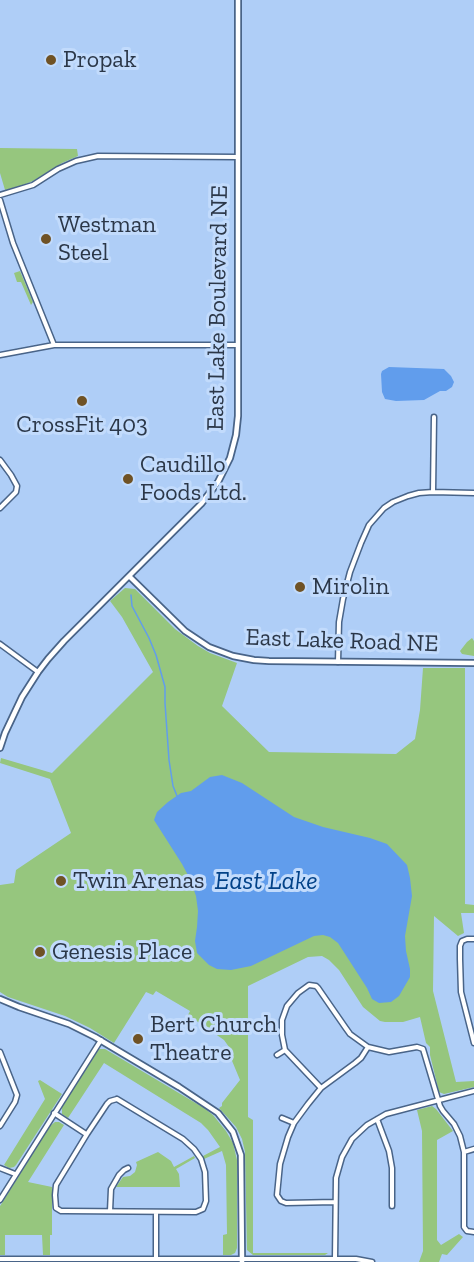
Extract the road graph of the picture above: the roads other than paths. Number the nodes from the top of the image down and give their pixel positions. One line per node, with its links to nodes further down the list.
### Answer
1 (238, 0): 2 (main road, East Lake Boulevard NE)
2 (238, 157): 3 (street); 6 (main road, East Lake Boulevard NE)
3 (0, 195)
4 (0, 200): 5 (street)
5 (54, 345): 6 (street); 7 (street)
6 (238, 345): 13 (main road, East Lake Boulevard NE)
7 (0, 355)
8 (434, 417): 10 (street)
9 (0, 460): 12 (street)
10 (433, 492): 11 (street); 15 (street)
11 (474, 493)
12 (0, 508)
13 (129, 576): 15 (main road, East Lake Road NE); 17 (main road, East Lake Boulevard NE)
14 (0, 644): 17 (street)
15 (338, 662): 16 (main road, East Lake Road NE)
16 (474, 663)
17 (38, 672): 18 (main road, East Lake Boulevard NE)
18 (0, 748)
19 (474, 939): 21 (street)
20 (0, 999): 22 (main road)
21 (472, 1028): 23 (street)
22 (101, 1040): 31 (street); 52 (main road)
23 (474, 1043)
24 (368, 1047): 25 (street); 28 (street); 30 (street)
25 (285, 1050): 27 (street); 28 (street)
26 (0, 1052): 35 (street)
27 (277, 1055)
28 (321, 1088): 34 (street)
29 (474, 1091): 30 (street)
30 (437, 1100): 33 (street); 38 (street)
31 (54, 1113): 36 (street); 41 (street)
32 (282, 1118): 34 (street)
33 (377, 1118): 43 (street); 44 (street)
34 (294, 1123): 43 (street)
35 (0, 1126)
36 (87, 1134): 45 (street); 46 (street)
37 (474, 1149): 38 (street)
38 (464, 1152): 47 (street)
39 (0, 1168): 41 (street)
40 (128, 1168): 45 (street)
41 (15, 1174): 42 (street)
42 (0, 1200)
43 (335, 1202): 50 (street)
44 (392, 1206)
45 (110, 1211): 46 (street)
46 (156, 1212): 49 (street)
47 (474, 1232)
48 (0, 1259): 51 (street)
49 (156, 1259): 51 (street); 52 (street)
50 (335, 1259): 52 (street); 53 (street)
51 (76, 1261)
52 (242, 1261)
53 (372, 1262)

